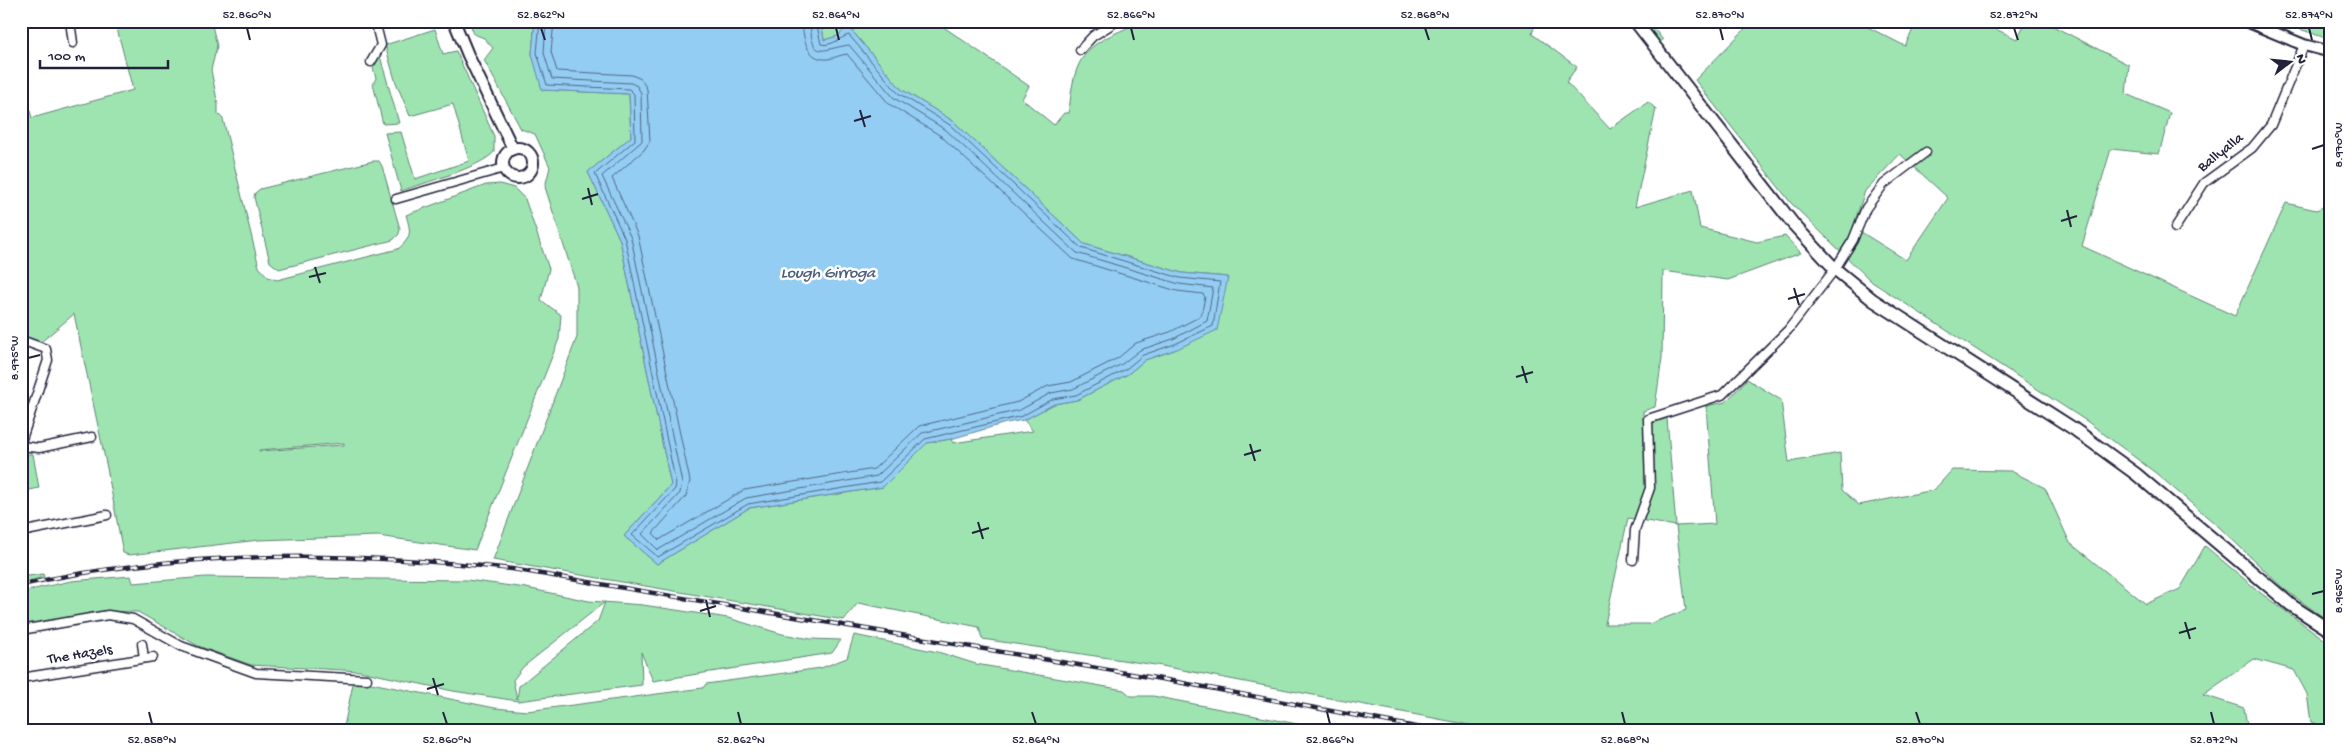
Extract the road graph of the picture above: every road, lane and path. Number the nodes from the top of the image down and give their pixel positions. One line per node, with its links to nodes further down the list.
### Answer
1 (70, 21): 7 (street)
2 (375, 21): 11 (street)
3 (454, 21): 12 (street)
4 (1117, 21): 9 (street)
5 (1635, 21): 17 (main road)
6 (2246, 21): 8 (street)
7 (73, 43)
8 (2304, 45): 10 (street); 16 (street, Ballyalla)
9 (1080, 50)
10 (2331, 52)
11 (371, 62)
12 (513, 149): 14 (street); 14 (street)
13 (1926, 152): 17 (street)
14 (504, 168): 15 (street)
15 (396, 199)
16 (2174, 228)
17 (1836, 269): 23 (street); 25 (main road)
18 (21, 340): 20 (street)
19 (92, 438): 20 (street)
20 (21, 444)
21 (107, 515): 22 (street)
22 (21, 532)
23 (1633, 560)
24 (21, 630): 30 (street)
25 (2331, 631)
26 (142, 644): 28 (street)
27 (154, 657): 28 (street, The Hazels)
28 (144, 658): 29 (street, The Hazels)
29 (21, 678)
30 (367, 679)

